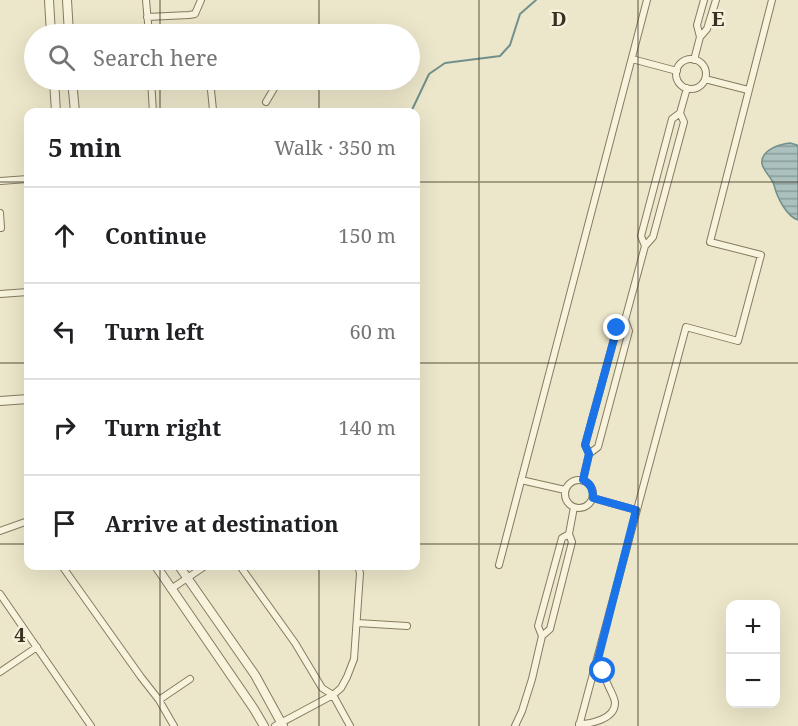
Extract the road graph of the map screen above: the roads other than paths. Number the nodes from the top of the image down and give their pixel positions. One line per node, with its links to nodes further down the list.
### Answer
1 (49, 0): 10 (street)
2 (67, 0): 11 (street)
3 (146, 0): 9 (street)
4 (201, 0): 9 (street)
5 (647, 0): 14 (street)
6 (704, 0): 13 (street)
7 (716, 0): 13 (street)
8 (772, 0): 24 (street)
9 (147, 17): 12 (street)
10 (50, 24)
11 (68, 24)
12 (148, 24)
13 (700, 37): 15 (street)
14 (632, 59): 16 (street); 42 (street)
15 (694, 60): 16 (street); 17 (street)
16 (677, 71): 18 (street)
17 (705, 80): 18 (street); 24 (street)
18 (687, 88): 30 (street)
19 (55, 90): 26 (street)
20 (73, 90): 27 (street)
21 (152, 90): 28 (street)
22 (211, 90): 29 (street)
23 (273, 90): 25 (street)
24 (748, 90): 47 (street)
25 (266, 102)
26 (56, 108)
27 (75, 108)
28 (153, 108)
29 (213, 108)
30 (680, 112): 35 (street); 35 (street)
31 (24, 179): 32 (street)
32 (0, 181)
33 (0, 213): 34 (street)
34 (1, 228)
35 (645, 246): 38 (street)
36 (24, 292): 37 (street)
37 (0, 294)
38 (625, 320): 41 (street); 41 (street)
39 (24, 399): 40 (street)
40 (0, 400)
41 (589, 454): 43 (street)
42 (521, 480): 44 (street); 51 (street)
43 (583, 480): 44 (street); 45 (street)
44 (565, 490): 46 (street)
45 (593, 498): 46 (street); 47 (street)
46 (574, 507): 50 (street)
47 (636, 510): 65 (street)
48 (24, 523): 49 (street)
49 (0, 531)
50 (569, 534): 63 (street); 63 (street)
51 (498, 566)
52 (65, 570): 69 (street)
53 (159, 570): 59 (street)
54 (182, 570): 58 (street)
55 (198, 570): 58 (street)
56 (243, 570): 68 (street)
57 (359, 570): 61 (street)
58 (187, 577): 59 (street); 70 (street)
59 (171, 589): 74 (street)
60 (0, 594): 64 (street)
61 (357, 623): 62 (street); 68 (street)
62 (407, 626)
63 (542, 636): 76 (street)
64 (37, 647): 66 (street); 72 (street)
65 (597, 663): 71 (street); 71 (street)
66 (0, 672)
67 (190, 679): 69 (street)
68 (333, 694): 70 (street); 75 (street)
69 (159, 700): 73 (street)
70 (280, 725)
71 (579, 725)
72 (91, 726)
73 (174, 726)
74 (264, 726)
75 (350, 726)
76 (515, 726)

